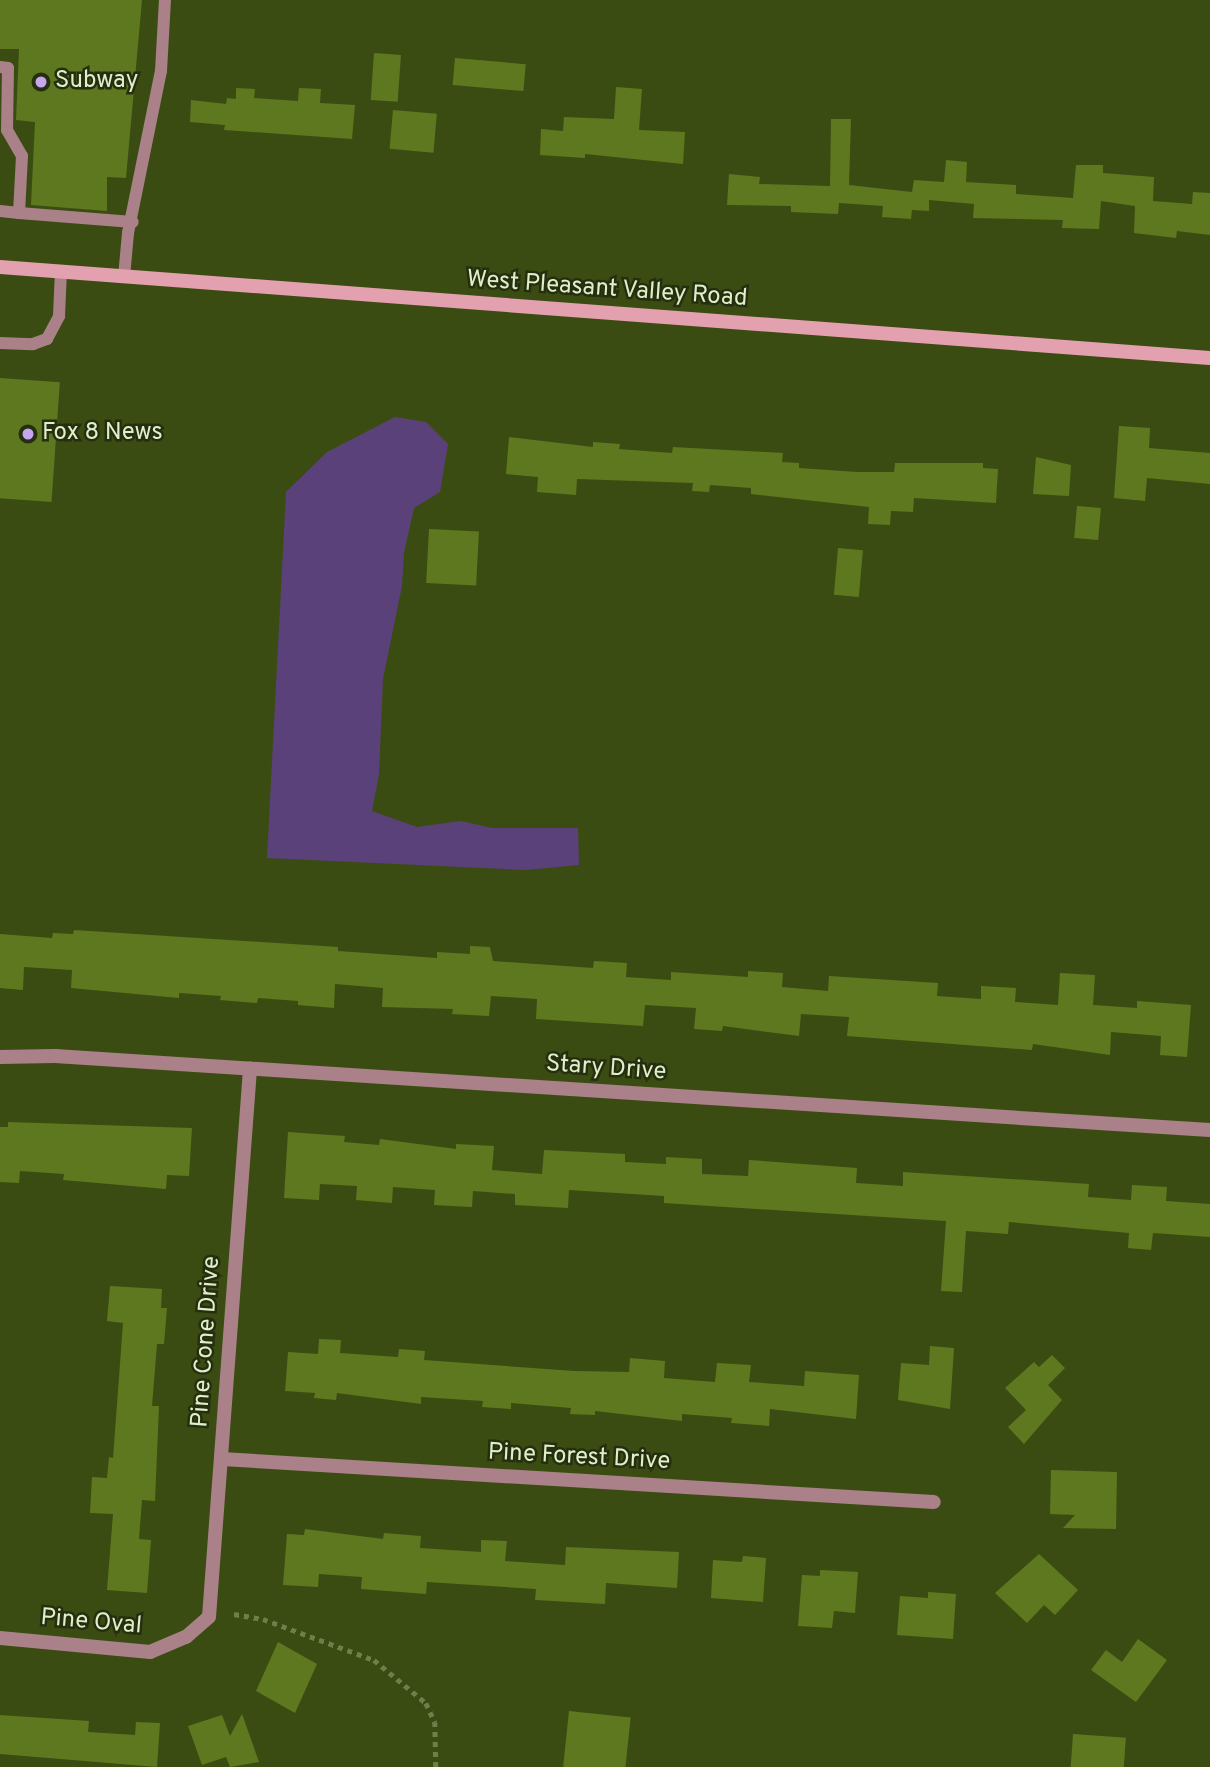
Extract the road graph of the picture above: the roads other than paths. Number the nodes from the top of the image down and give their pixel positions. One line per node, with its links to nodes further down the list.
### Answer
1 (165, 0): 5 (lane)
2 (0, 67): 4 (lane)
3 (0, 211): 4 (lane)
4 (19, 213): 5 (lane)
5 (133, 222): 8 (lane)
6 (0, 267): 7 (main road, West Pleasant Valley Road)
7 (61, 271): 8 (main road, West Pleasant Valley Road); 9 (lane)
8 (124, 277): 10 (main road, West Pleasant Valley Road)
9 (0, 343)
10 (1210, 358)
11 (0, 1056): 12 (street, Stary Drive)
12 (250, 1069): 13 (street, Stary Drive); 14 (street, Pine Cone Drive)
13 (1210, 1130)
14 (222, 1458): 15 (street, Pine Forest Drive); 16 (street, Pine Cone Drive)
15 (934, 1502)
16 (209, 1617): 17 (street, Pine Oval)
17 (0, 1638)

